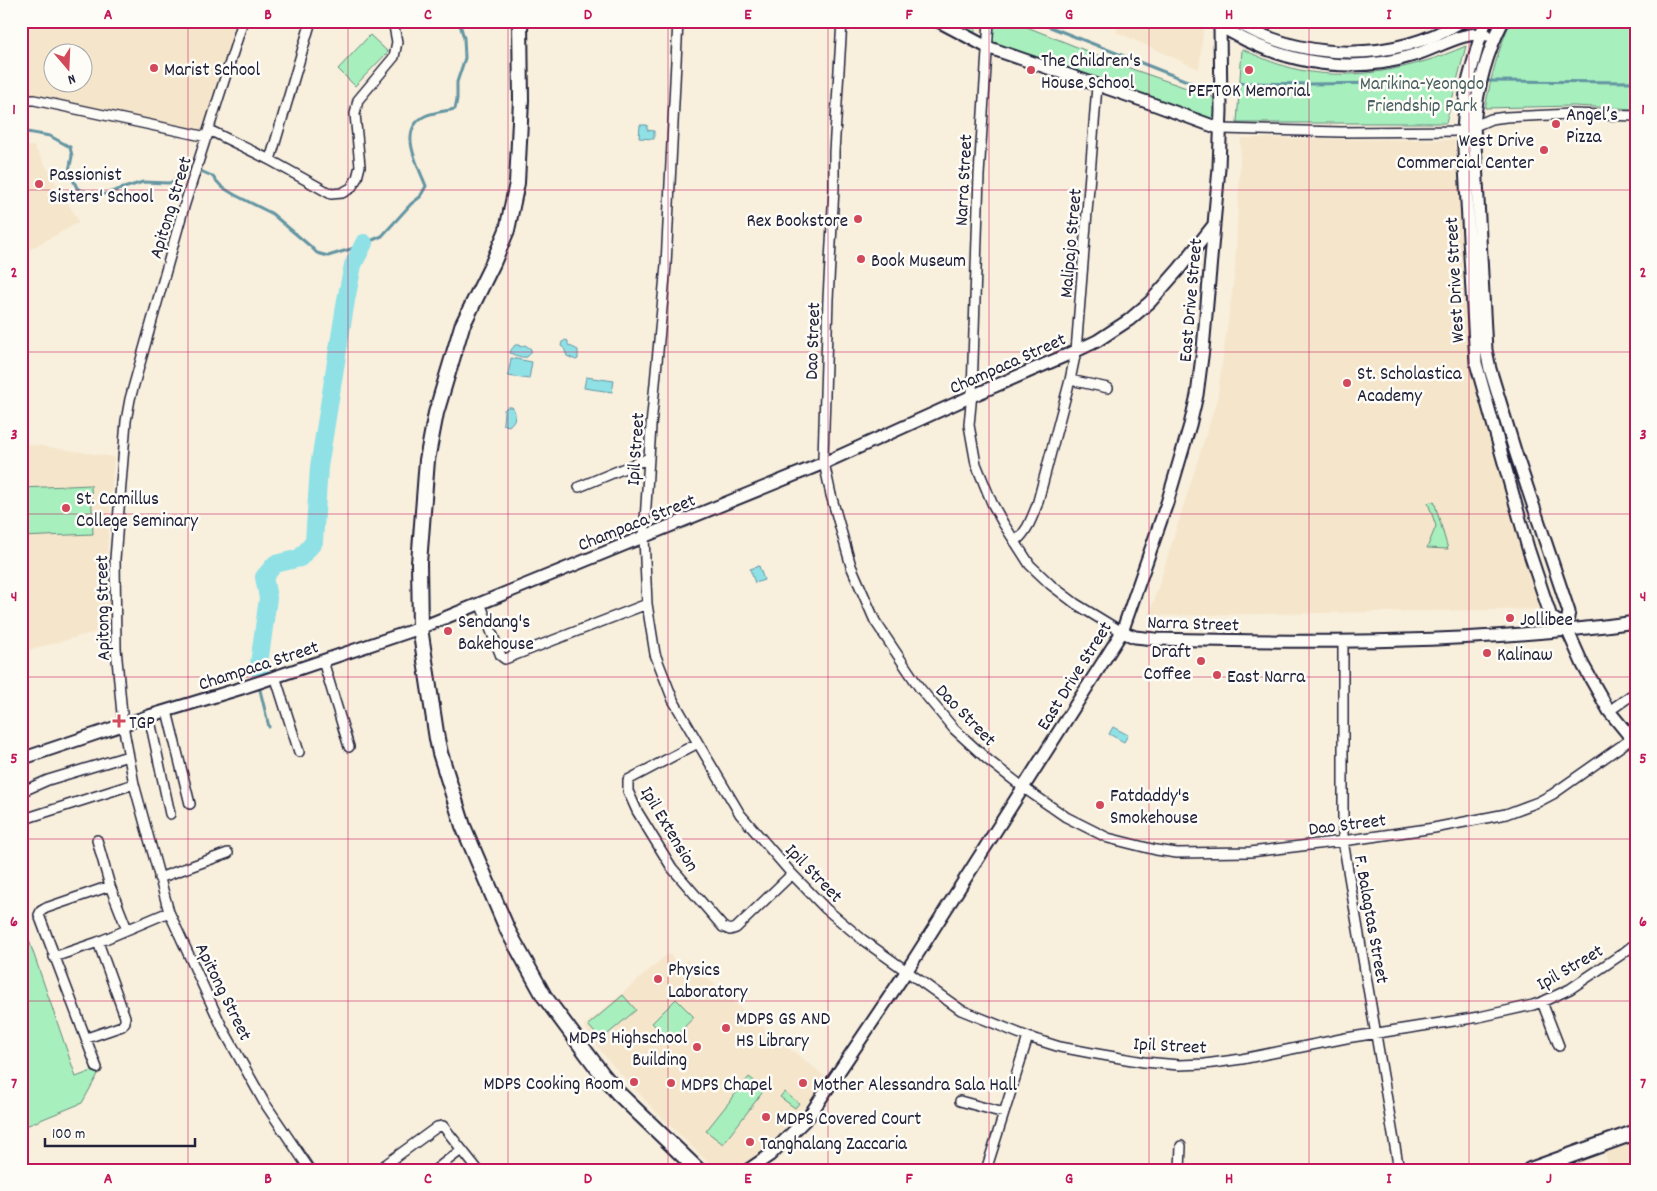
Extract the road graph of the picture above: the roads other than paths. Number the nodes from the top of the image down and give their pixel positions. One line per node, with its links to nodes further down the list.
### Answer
1 (243, 21): 23 (street, Apitong Street)
2 (311, 21): 24 (street)
3 (393, 21): 24 (street)
4 (520, 21): 38 (main road)
5 (678, 21): 30 (street, Ipil Street)
6 (842, 21): 31 (street, Dao Street)
7 (938, 21): 15 (street)
8 (989, 21): 15 (street, Narra Street)
9 (1235, 21): 10 (street)
10 (1462, 21)
11 (1503, 21): 14 (street, West Drive Street)
12 (1219, 23): 13 (street); 21 (street, East Drive Street)
13 (1482, 25): 14 (street); 16 (street, West Drive Street)
14 (1495, 36): 16 (street, West Drive Street)
15 (987, 47): 17 (street); 29 (street, Narra Street)
16 (1474, 82): 20 (street, West Drive Street); 22 (street, West Drive Street)
17 (1097, 86): 21 (street); 26 (street, Malipajo Street)
18 (21, 100): 23 (street)
19 (1636, 116): 20 (street)
20 (1474, 125): 22 (street); 39 (street, West Drive Street)
21 (1221, 129): 22 (street); 25 (street, East Drive Street)
22 (1462, 131): 39 (street, West Drive Street)
23 (208, 133): 24 (street); 48 (street, Apitong Street)
24 (270, 160)
25 (1213, 226): 26 (street, Champaca Street); 40 (street, East Drive Street)
26 (1076, 351): 27 (street, Malipajo Street); 29 (street, Champaca Street)
27 (1070, 380): 28 (street); 34 (street, Malipajo Street)
28 (1108, 388)
29 (972, 396): 31 (street, Champaca Street); 34 (street, Narra Street)
30 (649, 458): 32 (street); 33 (street, Ipil Street)
31 (824, 463): 33 (street, Champaca Street); 56 (street, Dao Street)
32 (579, 487)
33 (644, 537): 35 (street, Champaca Street); 36 (street, Ipil Street)
34 (1015, 542): 40 (street, Narra Street)
35 (480, 603): 36 (street); 38 (street, Champaca Street)
36 (647, 604): 50 (street, Ipil Street)
37 (1636, 622): 39 (street, Narra Street)
38 (420, 628): 42 (street, Champaca Street); 89 (main road)
39 (1567, 629): 41 (street, Narra Street); 46 (street, West Drive Street)
40 (1122, 632): 41 (street, Narra Street); 56 (street, East Drive Street)
41 (1343, 642): 62 (street, F. Balagtas Street)
42 (323, 661): 43 (street, Champaca Street); 51 (street)
43 (275, 676): 45 (street, Champaca Street); 52 (street)
44 (1636, 692): 46 (street)
45 (167, 711): 47 (street, Champaca Street); 58 (street)
46 (1609, 711): 49 (street, West Drive Street)
47 (149, 716): 48 (street, Champaca Street); 59 (street)
48 (123, 725): 53 (street, Apitong Street); 54 (street, Champaca Street)
49 (1633, 741): 62 (street, Dao Street)
50 (698, 743): 64 (street, Ipil Street); 64 (street, Ipil Extension)
51 (349, 747)
52 (299, 752)
53 (128, 756): 55 (street, Apitong Street); 57 (street)
54 (21, 759)
55 (134, 784): 60 (street); 65 (street, Apitong Street)
56 (1024, 788): 62 (street, Dao Street); 72 (street, East Drive Street)
57 (21, 792)
58 (190, 804)
59 (170, 814)
60 (21, 820)
61 (97, 840): 66 (street)
62 (1343, 841): 74 (street, F. Balagtas Street)
63 (228, 853): 65 (street)
64 (792, 874): 72 (street, Ipil Street)
65 (159, 878): 67 (street, Apitong Street)
66 (110, 886): 68 (street); 71 (street)
67 (170, 912): 68 (street); 85 (street, Apitong Street)
68 (127, 930): 69 (street)
69 (98, 942): 71 (street); 76 (street)
70 (1636, 943): 73 (street, Ipil Street)
71 (54, 957): 76 (street)
72 (906, 972): 75 (street, Ipil Street); 90 (street, East Drive Street)
73 (1542, 1002): 74 (street, Ipil Street); 77 (street)
74 (1376, 1033): 75 (street, Ipil Street); 92 (street, F. Balagtas Street)
75 (1028, 1037): 80 (street)
76 (87, 1038): 78 (street)
77 (1559, 1046)
78 (97, 1068)
79 (960, 1101): 80 (street)
80 (1004, 1113): 84 (street)
81 (1636, 1132): 93 (main road)
82 (1181, 1146): 91 (street)
83 (461, 1150): 86 (street); 87 (street); 88 (street)
84 (987, 1167)
85 (310, 1170)
86 (378, 1170)
87 (435, 1170)
88 (478, 1170)
89 (698, 1170)
90 (748, 1170)
91 (1180, 1170)
92 (1399, 1170)
93 (1530, 1170)

